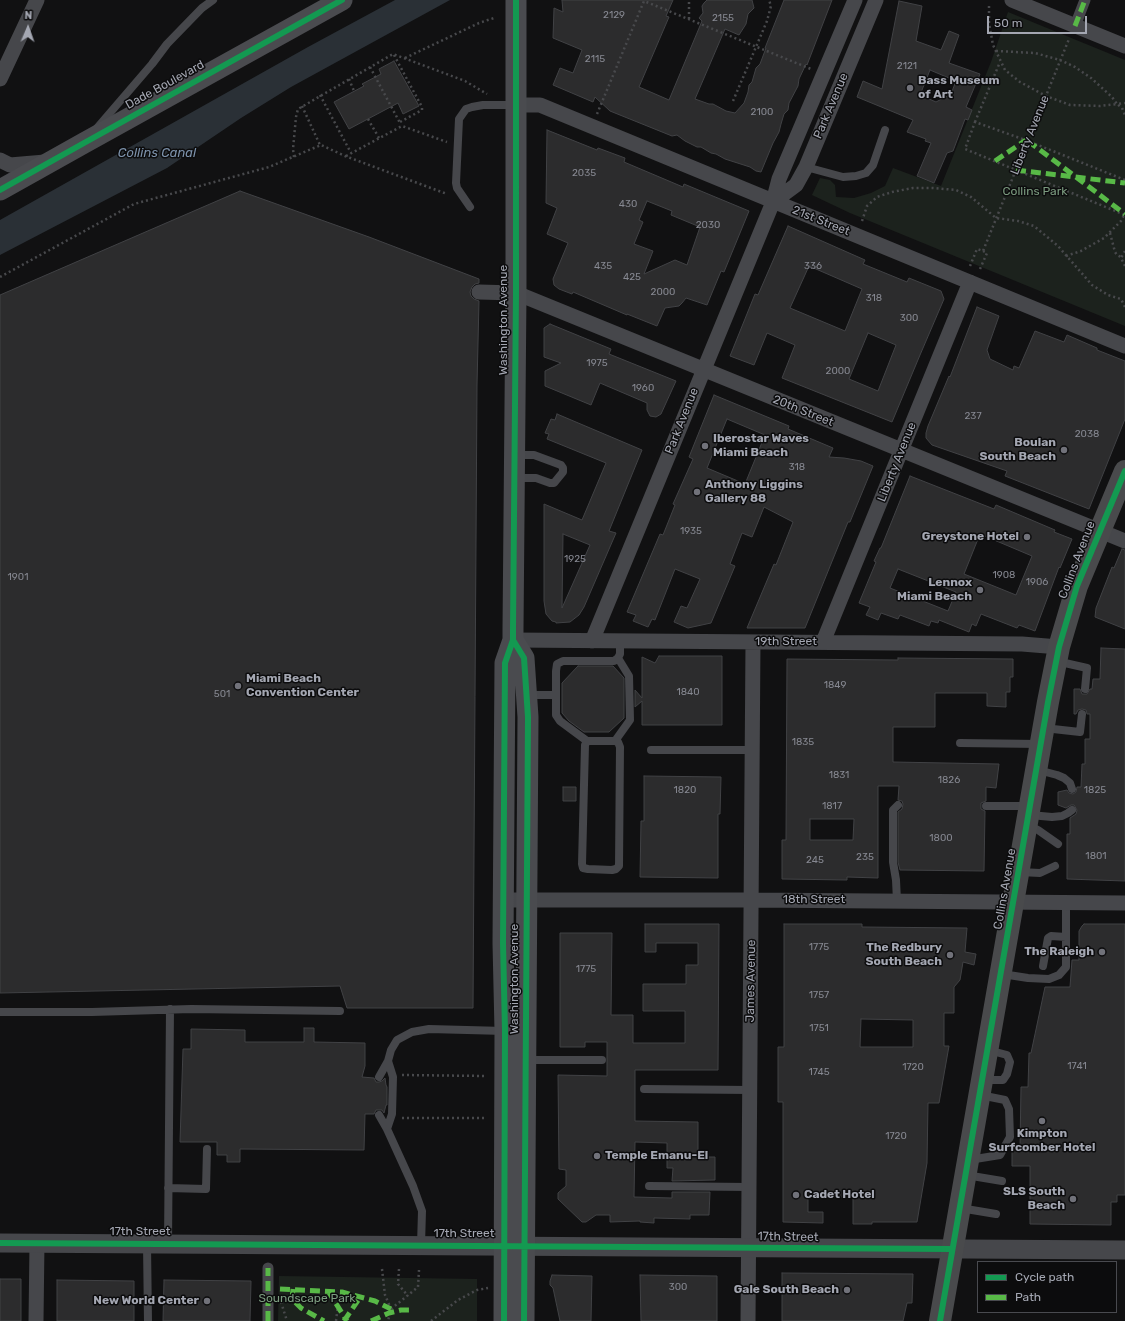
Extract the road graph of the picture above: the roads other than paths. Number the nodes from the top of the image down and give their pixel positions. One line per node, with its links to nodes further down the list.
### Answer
1 (37, 0): 11 (street)
2 (213, 0): 14 (lane)
3 (342, 0): 14 (main road, Dade Boulevard)
4 (516, 0): 12 (main road, Washington Avenue)
5 (855, 0): 19 (street, Park Avenue)
6 (876, 0): 17 (street, Park Avenue)
7 (1012, 0): 9 (street)
8 (1085, 0): 9 (street)
9 (1072, 33): 10 (street)
10 (1125, 46)
11 (0, 79)
12 (516, 105): 19 (street, 21st Street); 20 (lane); 23 (main road, Washington Avenue)
13 (885, 130): 17 (lane)
14 (84, 143): 16 (main road, Dade Boulevard)
15 (0, 160): 16 (street)
16 (50, 162): 18 (main road, Dade Boulevard)
17 (806, 166): 19 (street, Park Avenue)
18 (0, 190)
19 (773, 202): 21 (street, 21st Street); 25 (street, Park Avenue)
20 (470, 207)
21 (970, 282): 24 (street, 21st Street); 26 (street, Liberty Avenue)
22 (479, 292): 23 (street, 20th Street)
23 (516, 292): 25 (street, 20th Street); 27 (main road, Washington Avenue)
24 (1125, 346)
25 (704, 370): 26 (street, 20th Street); 33 (street, Park Avenue)
26 (901, 451): 30 (street, 20th Street); 36 (street, Liberty Avenue)
27 (514, 455): 29 (main road, Washington Avenue); 29 (lane)
28 (1124, 474): 30 (main road, Collins Avenue)
29 (514, 478): 32 (main road, Washington Avenue)
30 (1100, 530): 31 (street, 20th Street); 37 (main road, Collins Avenue)
31 (1125, 541)
32 (513, 640): 33 (street, 19th Street); 40 (main road, Washington Avenue); 58 (main road, Washington Avenue)
33 (592, 640): 34 (street, 19th Street)
34 (620, 641): 35 (street, 19th Street); 38 (lane)
35 (753, 642): 36 (street, 19th Street); 48 (street, James Avenue)
36 (823, 642): 37 (street, 19th Street)
37 (1058, 654): 39 (lane); 43 (main road, Collins Avenue)
38 (618, 658): 41 (lane); 45 (lane)
39 (1085, 689)
40 (527, 695): 41 (lane); 59 (main road, Washington Avenue)
41 (556, 695): 44 (lane)
42 (1082, 714): 43 (lane)
43 (1042, 736): 46 (lane); 49 (main road, Collins Avenue)
44 (587, 741): 45 (lane); 45 (lane)
45 (615, 741)
46 (960, 743)
47 (651, 750): 48 (lane)
48 (752, 750): 60 (street, James Avenue)
49 (1037, 769): 50 (lane); 54 (main road, Collins Avenue)
50 (1072, 789)
51 (898, 805): 61 (lane)
52 (986, 806): 54 (lane)
53 (1072, 810): 54 (lane)
54 (1029, 816): 55 (lane); 57 (main road, Collins Avenue)
55 (1058, 844)
56 (1055, 866): 57 (lane)
57 (1019, 872): 62 (main road, Collins Avenue)
58 (504, 900): 59 (street, 18th Street); 71 (main road, Washington Avenue)
59 (526, 900): 60 (street, 18th Street); 71 (main road, Washington Avenue)
60 (751, 900): 61 (street, 18th Street); 78 (street, James Avenue)
61 (897, 901): 62 (street, 18th Street)
62 (1014, 903): 63 (street, 18th Street); 67 (main road, Collins Avenue)
63 (1066, 903): 64 (street, 18th Street); 65 (lane)
64 (1125, 904)
65 (1066, 936): 66 (lane); 67 (lane)
66 (1043, 966)
67 (1001, 974): 76 (main road, Collins Avenue)
68 (170, 1009): 69 (lane); 70 (lane); 86 (lane)
69 (340, 1011)
70 (0, 1012)
71 (515, 1031): 72 (main road, Washington Avenue); 74 (lane); 94 (main road, Washington Avenue)
72 (525, 1060): 73 (lane); 94 (main road, Washington Avenue)
73 (602, 1060)
74 (388, 1061): 75 (lane); 80 (lane)
75 (379, 1077)
76 (981, 1087): 82 (main road, Collins Avenue); 82 (lane)
77 (644, 1089): 78 (lane)
78 (750, 1090): 85 (street, James Avenue)
79 (380, 1115): 80 (lane)
80 (387, 1130): 93 (lane)
81 (207, 1149): 86 (lane)
82 (967, 1167): 83 (lane); 87 (main road, Collins Avenue)
83 (1002, 1182)
84 (649, 1186): 85 (lane)
85 (749, 1187): 95 (street, James Avenue)
86 (168, 1188): 92 (lane)
87 (959, 1208): 88 (lane); 96 (main road, Collins Avenue)
88 (996, 1214)
89 (0, 1243): 90 (street, 17th Street)
90 (37, 1243): 91 (street, 17th Street); 99 (street)
91 (147, 1244): 92 (street, 17th Street); 100 (lane)
92 (168, 1244): 93 (street, 17th Street)
93 (421, 1245): 94 (street, 17th Street)
94 (514, 1246): 95 (street, 17th Street); 102 (main road, Washington Avenue); 103 (main road, Washington Avenue)
95 (748, 1248): 96 (street, 17th Street); 104 (street, James Avenue)
96 (952, 1249): 97 (street, 17th Street); 105 (main road, Collins Avenue)
97 (1125, 1250)
98 (268, 1268): 101 (street)
99 (36, 1321)
100 (148, 1321)
101 (268, 1321)
102 (504, 1321)
103 (524, 1321)
104 (748, 1321)
105 (940, 1321)

